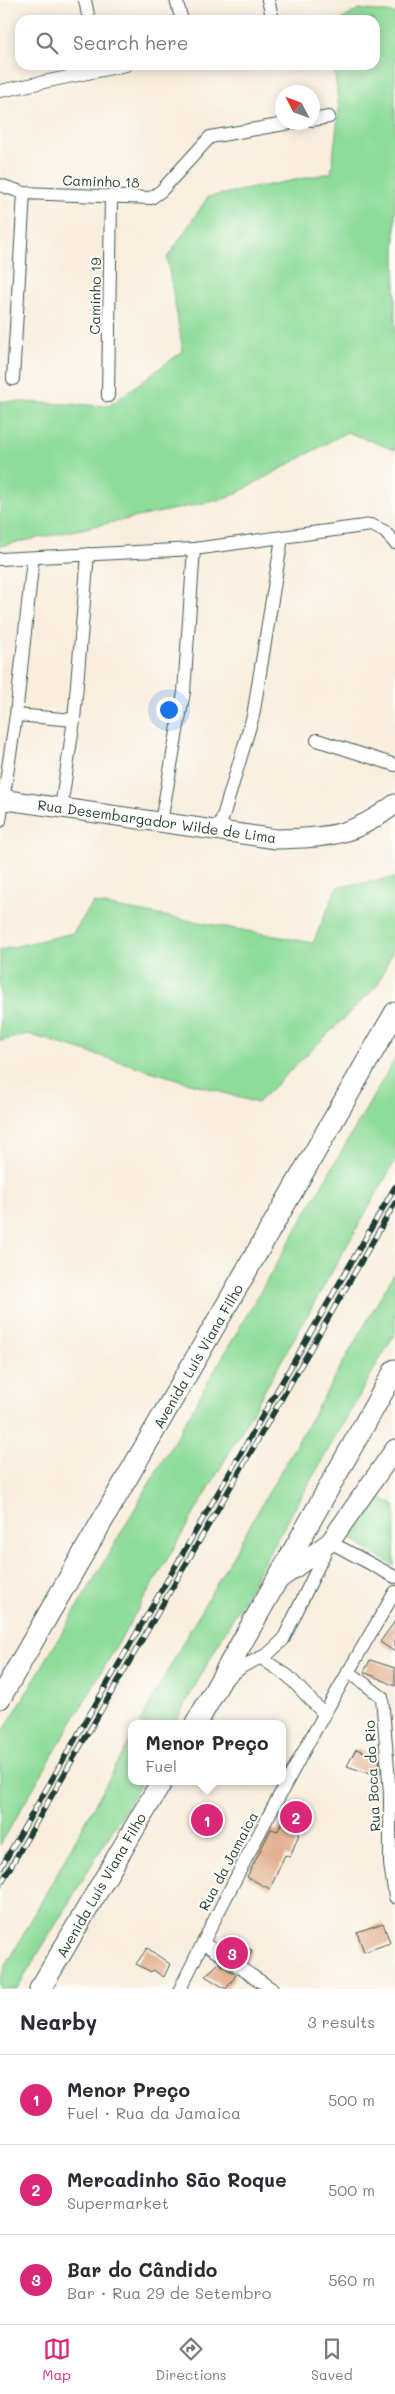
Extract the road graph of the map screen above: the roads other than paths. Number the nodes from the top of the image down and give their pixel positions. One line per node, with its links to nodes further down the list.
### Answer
1 (84, 0): 4 (street)
2 (176, 0): 5 (street)
3 (268, 0): 6 (street)
4 (88, 15)
5 (180, 15)
6 (271, 15)
7 (86, 70): 8 (street)
8 (0, 91)
9 (329, 117): 10 (street)
10 (320, 119)
11 (275, 126): 14 (street, Caminho 18)
12 (0, 185): 13 (street, Caminho 18)
13 (24, 193): 14 (street, Caminho 18); 15 (street)
14 (111, 197): 16 (street, Caminho 19)
15 (13, 378)
16 (108, 396)
17 (282, 538): 18 (street); 19 (street); 32 (street)
18 (395, 543)
19 (194, 549): 20 (street); 31 (street)
20 (88, 554): 21 (street); 24 (street)
21 (33, 558): 22 (street); 23 (street)
22 (0, 559)
23 (16, 715): 24 (street); 27 (street)
24 (74, 720): 29 (street)
25 (317, 740): 26 (street)
26 (395, 765)
27 (2, 799): 29 (main road, Rua Desembargador Wilde de Lima); 30 (street)
28 (395, 804): 32 (main road, Rua Desembargador Wilde de Lima)
29 (62, 808): 31 (main road, Rua Desembargador Wilde de Lima)
30 (0, 821)
31 (161, 822): 32 (main road, Rua Desembargador Wilde de Lima)
32 (219, 830)
33 (395, 1013): 43 (highway, Avenida Luís Viana Filho)
34 (395, 1370): 38 (highway)
35 (395, 1449): 36 (main road)
36 (330, 1542): 37 (street); 38 (main road); 40 (street)
37 (395, 1577)
38 (277, 1581): 42 (highway)
39 (395, 1592): 41 (street, Rua da Jamaica)
40 (261, 1658): 42 (street); 44 (street)
41 (348, 1671): 44 (street, Rua da Jamaica); 47 (street, Rua Boca do Rio)
42 (216, 1690): 45 (highway)
43 (0, 1698)
44 (324, 1714): 48 (street, Rua da Jamaica)
45 (198, 1720)
46 (160, 1785): 49 (highway, Avenida Luís Viana Filho)
47 (395, 1897)
48 (203, 1942): 50 (street, Rua da Jamaica); 51 (street)
49 (40, 1989)
50 (180, 1989)
51 (272, 1989)

